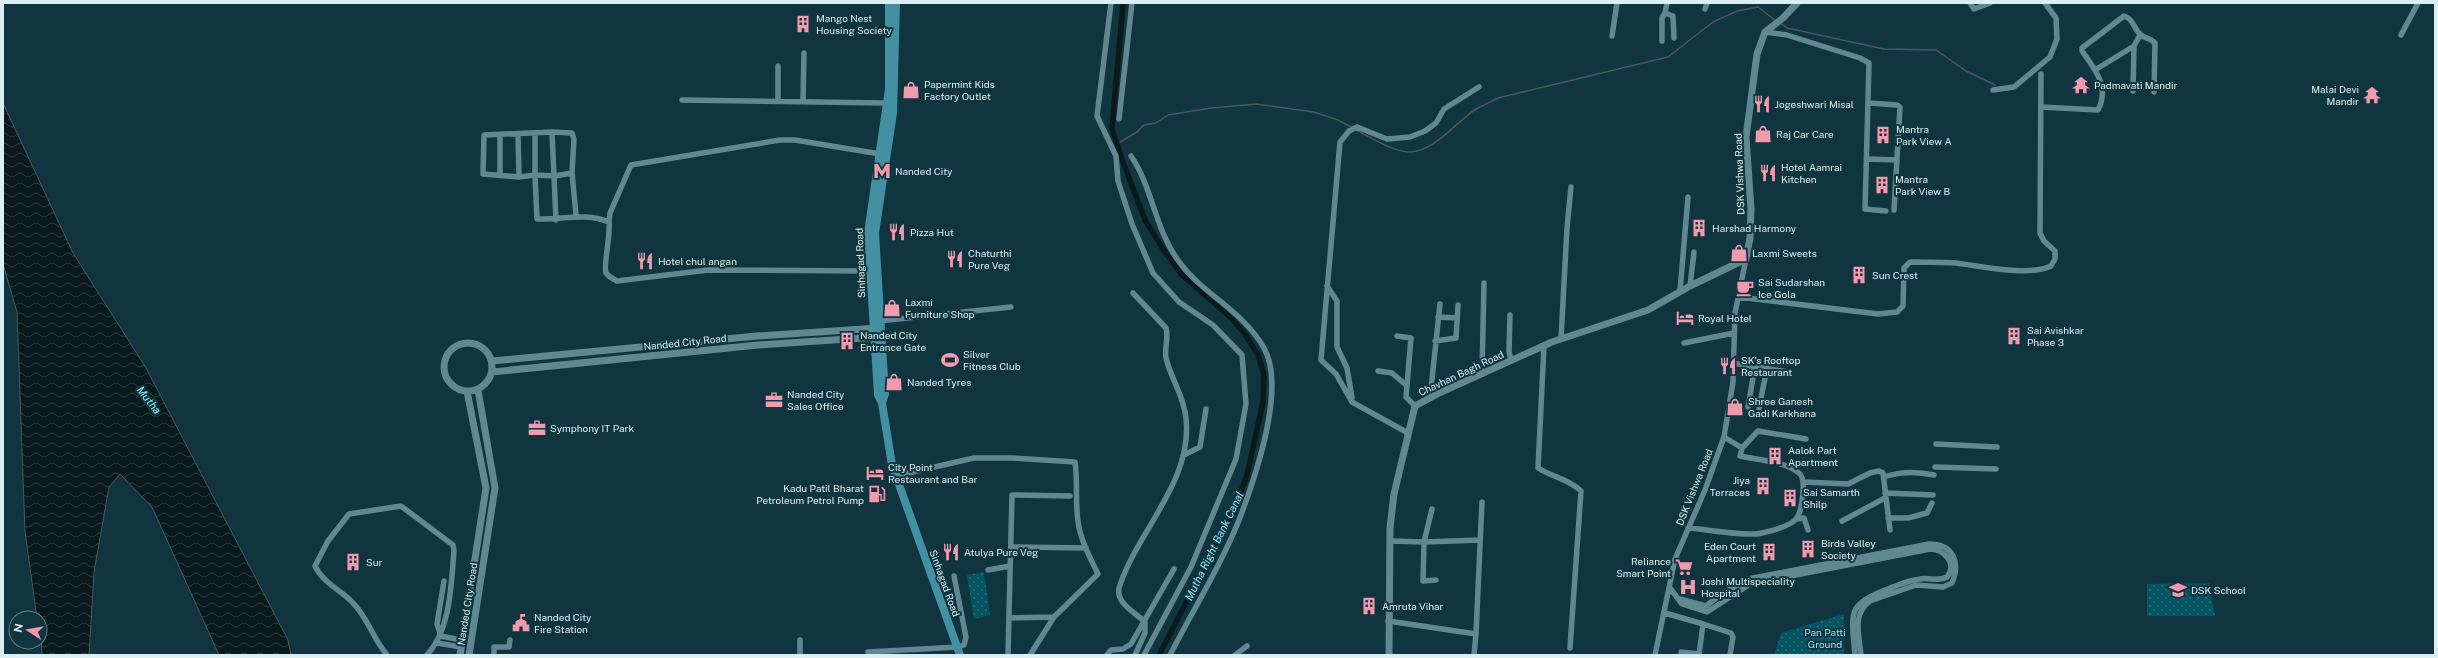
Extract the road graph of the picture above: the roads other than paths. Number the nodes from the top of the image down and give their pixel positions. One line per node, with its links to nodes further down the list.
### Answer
1 (890, 3): 21 (main road, Sinhagad Road)
2 (896, 3): 21 (main road, Sinhagad Road)
3 (1111, 3): 168 (street)
4 (1132, 3): 35 (street)
5 (1617, 3): 16 (street)
6 (1667, 3): 12 (street)
7 (1797, 3): 13 (street)
8 (1970, 3): 9 (street)
9 (1990, 3)
10 (2418, 3): 15 (street)
11 (2047, 4): 26 (street)
12 (1665, 13): 17 (street); 18 (street)
13 (1768, 30): 33 (street); 59 (street, DSK Vishwa Road)
14 (2140, 35): 19 (street); 23 (street); 28 (street)
15 (2401, 35)
16 (1612, 36)
17 (1674, 38)
18 (1662, 41)
19 (2134, 46): 23 (street); 27 (street)
20 (804, 53): 31 (street)
21 (893, 61): 32 (main road, Sinhagad Road); 50 (main road, Sinhagad Road)
22 (778, 66): 30 (street)
23 (2095, 70): 34 (street)
24 (2041, 74): 34 (street)
25 (1479, 87): 62 (street)
26 (1993, 90)
27 (2133, 91)
28 (2154, 92)
29 (682, 100): 30 (street)
30 (778, 101): 31 (street)
31 (803, 101): 32 (street)
32 (887, 103): 40 (main road, Sinhagad Road)
33 (1869, 103): 42 (street); 43 (street)
34 (2041, 107): 66 (street)
35 (1119, 119)
36 (552, 132): 37 (street); 44 (street); 47 (street)
37 (534, 133): 39 (street); 45 (street)
38 (500, 134): 39 (street); 46 (street); 46 (street)
39 (518, 134): 48 (street)
40 (880, 154): 50 (main road, Sinhagad Road); 56 (street)
41 (1131, 156): 169 (street)
42 (1867, 159): 43 (street); 53 (street)
43 (1897, 160): 52 (street)
44 (572, 173): 47 (street); 54 (street)
45 (535, 175): 47 (street); 48 (street); 55 (street)
46 (500, 176): 48 (street)
47 (555, 176): 55 (street)
48 (519, 177)
49 (1571, 186): 78 (street)
50 (876, 196): 57 (main road, Sinhagad Road)
51 (1688, 197): 64 (street)
52 (1894, 210)
53 (1886, 211)
54 (576, 215): 55 (street); 56 (street)
55 (556, 220)
56 (609, 222): 60 (street)
57 (871, 233): 60 (main road, Sinhagad Road); 73 (main road, Sinhagad Road)
58 (1694, 252): 63 (street)
59 (1746, 259): 63 (street, Chavhan Bagh Road); 66 (street, DSK Vishwa Road)
60 (870, 271): 73 (main road, Sinhagad Road)
61 (1484, 283): 91 (street)
62 (1327, 286): 96 (street); 96 (street)
63 (1690, 286): 64 (street, Chavhan Bagh Road)
64 (1680, 291): 78 (street, Chavhan Bagh Road)
65 (1133, 293): 107 (street)
66 (1738, 297): 74 (street, DSK Vishwa Road)
67 (1440, 304): 71 (street)
68 (1458, 306): 72 (street)
69 (1011, 308): 73 (street)
70 (1510, 314): 84 (street)
71 (1438, 317): 72 (street); 79 (street)
72 (1457, 318): 79 (street)
73 (877, 326): 75 (street, Nanded City Road); 77 (main road, Sinhagad Road)
74 (1734, 333): 80 (street); 85 (street, DSK Vishwa Road)
75 (768, 335): 81 (street); 83 (street, Nanded City Road)
76 (1397, 336): 92 (street)
77 (877, 337): 81 (street, Nanded City Road); 111 (main road, Sinhagad Road)
78 (1561, 339): 82 (street, Chavhan Bagh Road)
79 (1436, 341): 95 (street)
80 (1684, 343)
81 (769, 344): 89 (street, Nanded City Road)
82 (1544, 346): 84 (street, Chavhan Bagh Road); 154 (street)
83 (492, 361): 89 (street); 94 (street)
84 (1511, 361): 91 (street, Chavhan Bagh Road)
85 (1733, 363): 86 (street); 102 (street, DSK Vishwa Road)
86 (1755, 366): 87 (street); 99 (street)
87 (1767, 368): 90 (street); 100 (street)
88 (1378, 371): 92 (street)
89 (492, 372): 93 (street)
90 (1788, 372)
91 (1482, 374): 95 (street, Chavhan Bagh Road)
92 (1406, 385): 97 (street)
93 (478, 390): 94 (street); 161 (street, Nanded City Road)
94 (467, 391): 149 (street, Nanded City Road)
95 (1430, 398): 97 (street, Chavhan Bagh Road)
96 (1352, 402): 101 (street)
97 (1416, 406): 101 (street, Chavhan Bagh Road)
98 (1206, 408): 107 (street)
99 (1748, 408)
100 (1759, 408)
101 (1408, 433): 127 (street, Chavhan Bagh Road)
102 (1724, 437): 106 (street); 123 (street, DSK Vishwa Road)
103 (1806, 439): 106 (street)
104 (1936, 444): 105 (street)
105 (1997, 447)
106 (1742, 448): 113 (street)
107 (1184, 455): 145 (street)
108 (1934, 467): 109 (street)
109 (1996, 468)
110 (1934, 475): 112 (street)
111 (895, 476): 130 (street); 156 (main road, Sinhagad Road)
112 (1884, 477): 113 (street); 114 (street)
113 (1804, 482): 121 (street)
114 (1885, 495): 115 (street); 120 (street); 122 (street)
115 (1933, 495)
116 (1070, 496): 129 (street)
117 (1482, 502): 126 (street)
118 (1932, 503): 120 (street)
119 (1432, 509): 128 (street)
120 (1888, 518): 125 (street)
121 (1797, 519): 123 (street); 124 (street)
122 (1842, 521)
123 (1688, 528): 140 (street, DSK Vishwa Road)
124 (1808, 530)
125 (1890, 530)
126 (1480, 540): 128 (street); 148 (street)
127 (1391, 541): 128 (street); 144 (street, Chavhan Bagh Road)
128 (1424, 542): 137 (street)
129 (1011, 547): 130 (street); 131 (street)
130 (1086, 548): 142 (street)
131 (1010, 566): 134 (street); 143 (street)
132 (1174, 568): 145 (street)
133 (1817, 568): 136 (street); 139 (street); 140 (street)
134 (988, 570)
135 (954, 576): 156 (street)
136 (1945, 578): 139 (street); 176 (street)
137 (1436, 580)
138 (444, 581): 147 (street)
139 (1952, 583): 177 (street)
140 (1670, 588): 141 (street, DSK Vishwa Road)
141 (1665, 613): 146 (street); 173 (street, DSK Vishwa Road)
142 (1054, 617): 143 (street); 165 (street)
143 (1009, 618): 164 (street)
144 (1388, 621): 148 (street); 171 (street, Chavhan Bagh Road)
145 (1145, 622): 166 (street); 167 (street)
146 (1703, 624): 174 (street); 175 (street)
147 (440, 634): 149 (street); 152 (street); 159 (street)
148 (1476, 634): 172 (street)
149 (462, 640): 155 (street, Nanded City Road)
150 (510, 640): 162 (street)
151 (800, 640): 163 (street)
152 (437, 643): 155 (street); 160 (street)
153 (1247, 646): 170 (street)
154 (1570, 648)
155 (461, 651)
156 (959, 651): 157 (street)
157 (868, 652)
158 (1681, 652): 174 (street)
159 (387, 655)
160 (427, 655)
161 (469, 655)
162 (494, 655)
163 (800, 655)
164 (1008, 655)
165 (1030, 655)
166 (1107, 655)
167 (1135, 655)
168 (1144, 655)
169 (1170, 655)
170 (1235, 655)
171 (1389, 655)
172 (1474, 655)
173 (1655, 655)
174 (1699, 655)
175 (1730, 655)
176 (1855, 655)
177 (1861, 655)

